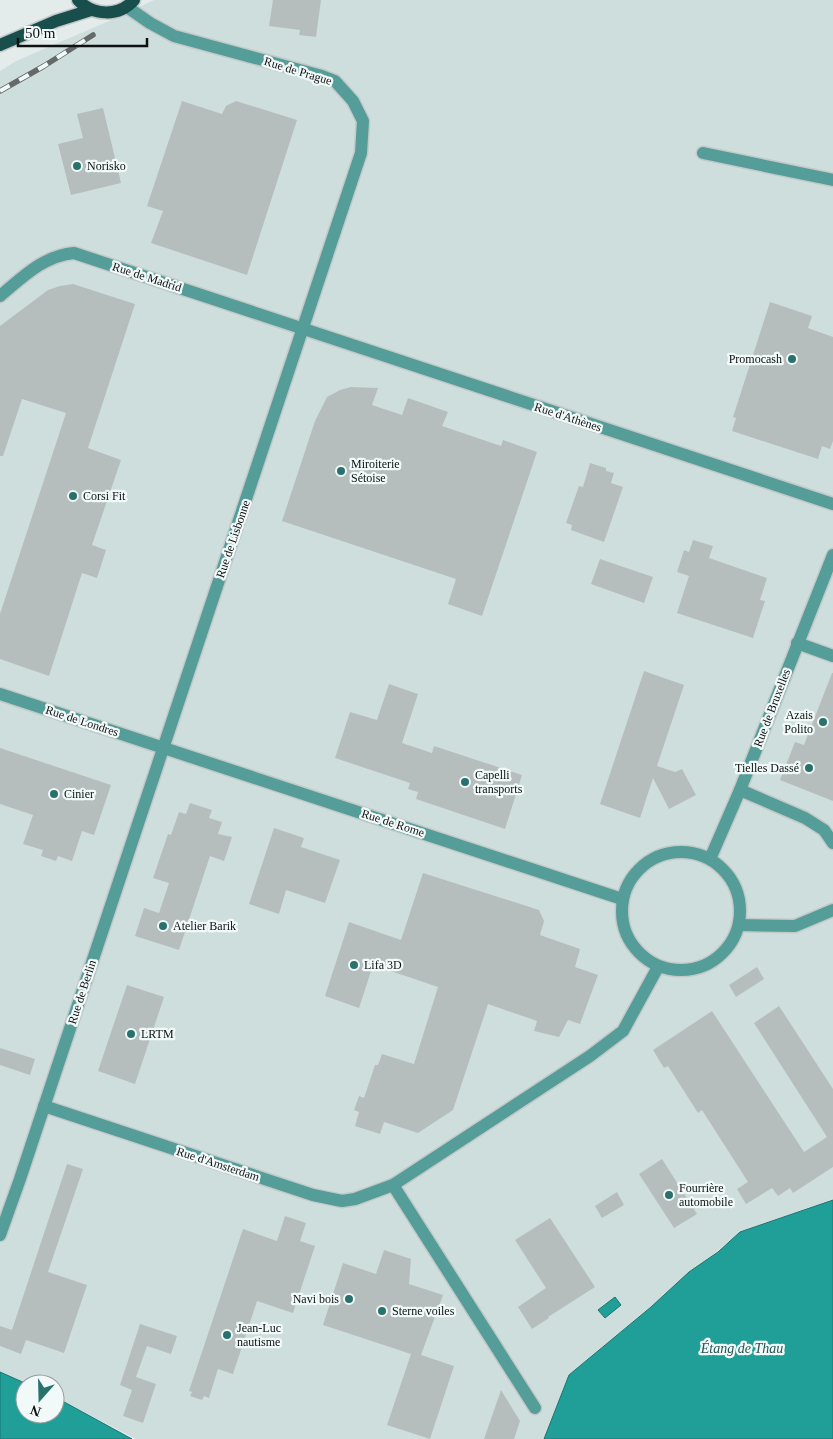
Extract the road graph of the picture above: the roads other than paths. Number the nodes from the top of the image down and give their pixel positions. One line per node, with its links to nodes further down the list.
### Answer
1 (78, 0): 3 (main road)
2 (130, 3): 3 (main road); 8 (street, Rue de Prague)
3 (91, 10): 4 (main road)
4 (0, 45)
5 (703, 153): 6 (street)
6 (833, 180)
7 (0, 296): 8 (street, Rue de Madrid)
8 (304, 329): 9 (street, Rue d'Athènes); 14 (street, Rue de Lisbonne)
9 (833, 504)
10 (833, 556): 11 (street, Rue de Bruxelles)
11 (797, 643): 12 (street); 15 (street, Rue de Bruxelles)
12 (833, 656)
13 (0, 694): 14 (street, Rue de Londres)
14 (163, 748): 18 (street, Rue de Rome); 22 (street, Rue de Berlin)
15 (740, 790): 16 (street); 17 (street, Rue de Bruxelles)
16 (833, 843)
17 (710, 859): 18 (street); 20 (street)
18 (622, 899): 21 (street)
19 (833, 910): 20 (street)
20 (739, 925): 21 (street)
21 (658, 966): 23 (street, Rue d'Amsterdam)
22 (44, 1106): 23 (street, Rue d'Amsterdam); 24 (street, Rue de Berlin)
23 (393, 1185): 25 (street)
24 (0, 1235)
25 (534, 1408)

